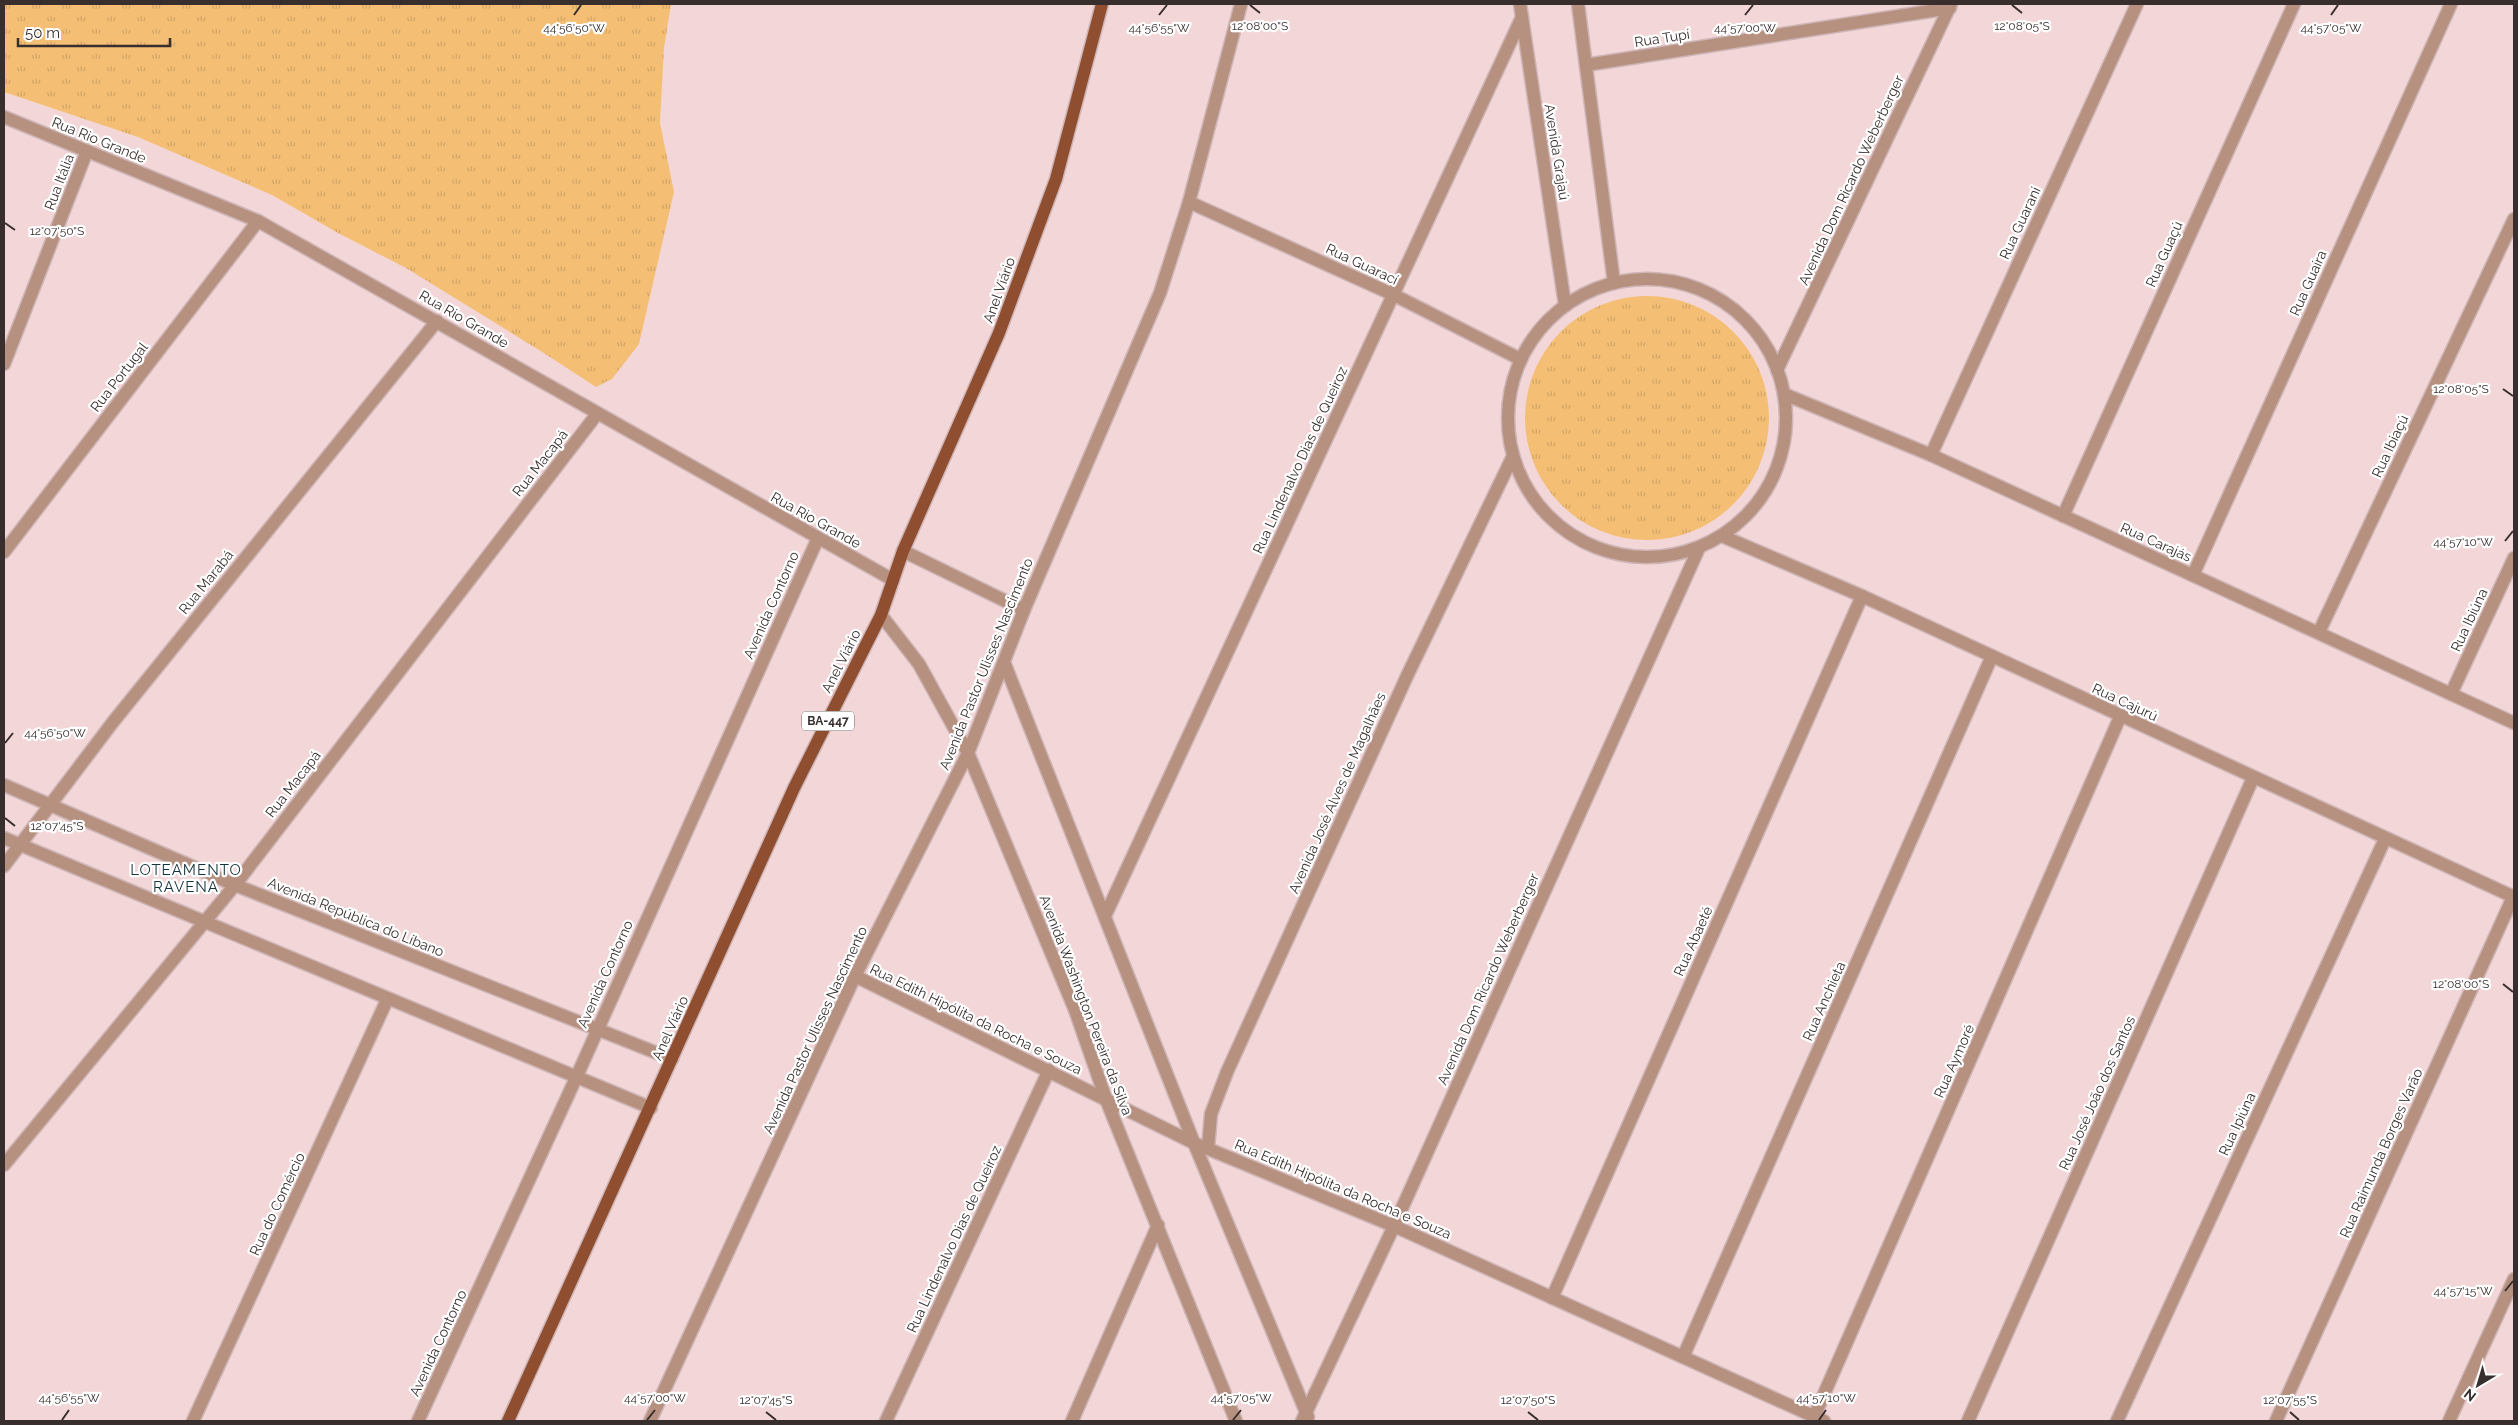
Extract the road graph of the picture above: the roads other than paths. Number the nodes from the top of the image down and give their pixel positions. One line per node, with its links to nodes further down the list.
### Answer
1 (1102, 4): 32 (main road, Anel Viário / BA-447)
2 (1241, 4): 13 (street, Avenida Pastor Ulisses Nascimento)
3 (1520, 4): 9 (street, Avenida Grajaú)
4 (1578, 4): 10 (street)
5 (2137, 4): 26 (street, Rua Guarani)
6 (2294, 4): 28 (street, Rua Guaçú)
7 (2451, 4): 35 (street, Rua Guaíra)
8 (1950, 6): 10 (street, Rua Tupí); 23 (street, Avenida Dom Ricardo Weberberger)
9 (1522, 17): 17 (street, Rua Lindenalvo Dias de Queiroz); 18 (street, Avenida Grajaú)
10 (1586, 65): 16 (street)
11 (4, 117): 12 (street, Rua Rio Grande)
12 (87, 151): 15 (street, Rua Rio Grande); 20 (street, Rua Itália)
13 (1190, 202): 17 (street, Rua Guarací); 38 (street, Avenida Pastor Ulisses Nascimento)
14 (2514, 219): 40 (street, Rua Ibiaçú)
15 (258, 221): 19 (street, Rua Rio Grande); 33 (street, Rua Portugal)
16 (1614, 283): 18 (street); 23 (street)
17 (1394, 295): 21 (street, Rua Guarací); 56 (street, Rua Lindenalvo Dias de Queiroz)
18 (1565, 305): 21 (street)
19 (437, 321): 25 (street, Rua Rio Grande); 49 (street, Rua Marabá)
20 (9, 336): 22 (street, Rua Itália)
21 (1520, 359): 27 (street)
22 (4, 364)
23 (1777, 370): 24 (street)
24 (1784, 394): 26 (street, Rua Carajás); 29 (street)
25 (597, 414): 30 (street, Rua Rio Grande); 54 (street, Rua Macapá)
26 (1931, 455): 28 (street, Rua Carajás)
27 (1512, 456): 31 (street); 67 (street, Avenida José Alves de Magalhães)
28 (2062, 516): 35 (street, Rua Carajás)
29 (1722, 536): 31 (street); 37 (street, Rua Cajurú)
30 (818, 538): 36 (street, Rua Rio Grande); 60 (street, Avenida Contorno)
31 (1698, 548): 70 (street, Avenida Dom Ricardo Weberberger)
32 (904, 551): 36 (main road, Anel Viário / BA-447); 38 (street)
33 (4, 552)
34 (2514, 558): 43 (street, Rua Ibiúna)
35 (2193, 576): 40 (street, Rua Carajás)
36 (893, 580): 39 (main road, Anel Viário / BA-447)
37 (1862, 596): 41 (street, Rua Cajurú); 72 (street, Rua Abaeté)
38 (1024, 610): 42 (street, Avenida Pastor Ulisses Nascimento)
39 (881, 614): 46 (street, Avenida Washington Pereira da Silva); 61 (main road, Anel Viário / BA-447)
40 (2319, 632): 43 (street, Rua Carajás)
41 (1992, 656): 44 (street, Rua Cajurú); 73 (street, Rua Anchieta)
42 (1004, 662): 46 (street, Avenida Pastor Ulisses Nascimento); 56 (street)
43 (2451, 694): 45 (street, Rua Carajás)
44 (2120, 717): 47 (street, Rua Cajurú); 75 (street, Rua Aymoré)
45 (2514, 723)
46 (968, 753): 58 (street, Avenida Pastor Ulisses Nascimento); 64 (street, Avenida Washington Pereira da Silva)
47 (2253, 778): 51 (street, Rua Cajurú); 83 (street, Rua José João dos Santos)
48 (4, 785): 49 (street, Avenida República do Líbano)
49 (49, 804): 52 (street, Rua Marabá); 54 (street, Avenida República do Líbano)
50 (4, 838): 52 (street)
51 (2385, 839): 55 (street, Rua Cajurú); 84 (street, Rua Ipiúna)
52 (20, 845): 53 (street, Rua Marabá); 57 (street)
53 (4, 866)
54 (235, 885): 57 (street, Rua Macapá); 60 (street, Avenida República do Líbano)
55 (2514, 897): 85 (street, Rua Raimunda Borges Varão)
56 (1105, 916): 66 (street)
57 (202, 923): 59 (street); 68 (street, Rua Macapá)
58 (855, 976): 62 (street, Rua Edith Hipólita da Rocha e Souza); 79 (street, Avenida Pastor Ulisses Nascimento)
59 (387, 1000): 63 (street); 76 (street, Rua do Comércio)
60 (597, 1030): 61 (street, Avenida República do Líbano); 63 (street, Avenida Contorno)
61 (672, 1059): 65 (main road, Anel Viário / BA-447)
62 (1050, 1070): 64 (street, Rua Edith Hipólita da Rocha e Souza); 80 (street, Rua Lindenalvo Dias de Queiroz)
63 (576, 1078): 65 (street); 77 (street, Avenida Contorno)
64 (1107, 1102): 66 (street, Rua Edith Hipólita da Rocha e Souza); 69 (street, Avenida Washington Pereira da Silva)
65 (651, 1108): 78 (main road, Anel Viário / BA-447)
66 (1194, 1143): 67 (street, Rua Edith Hipólita da Rocha e Souza); 74 (street)
67 (1208, 1148): 70 (street, Rua Edith Hipólita da Rocha e Souza)
68 (4, 1165)
69 (1158, 1225): 81 (street); 82 (street, Avenida Washington Pereira da Silva)
70 (1394, 1226): 72 (street, Rua Edith Hipólita da Rocha e Souza); 74 (street, Avenida Dom Ricardo Weberberger)
71 (2514, 1279): 86 (street)
72 (1552, 1298): 73 (street, Rua Edith Hipólita da Rocha e Souza)
73 (1683, 1357): 75 (street, Rua Edith Hipólita da Rocha e Souza)
74 (1306, 1418)
75 (1819, 1419)
76 (193, 1421)
77 (418, 1421)
78 (508, 1421)
79 (650, 1421)
80 (886, 1421)
81 (1072, 1421)
82 (1236, 1421)
83 (1968, 1421)
84 (2117, 1421)
85 (2276, 1421)
86 (2449, 1421)

